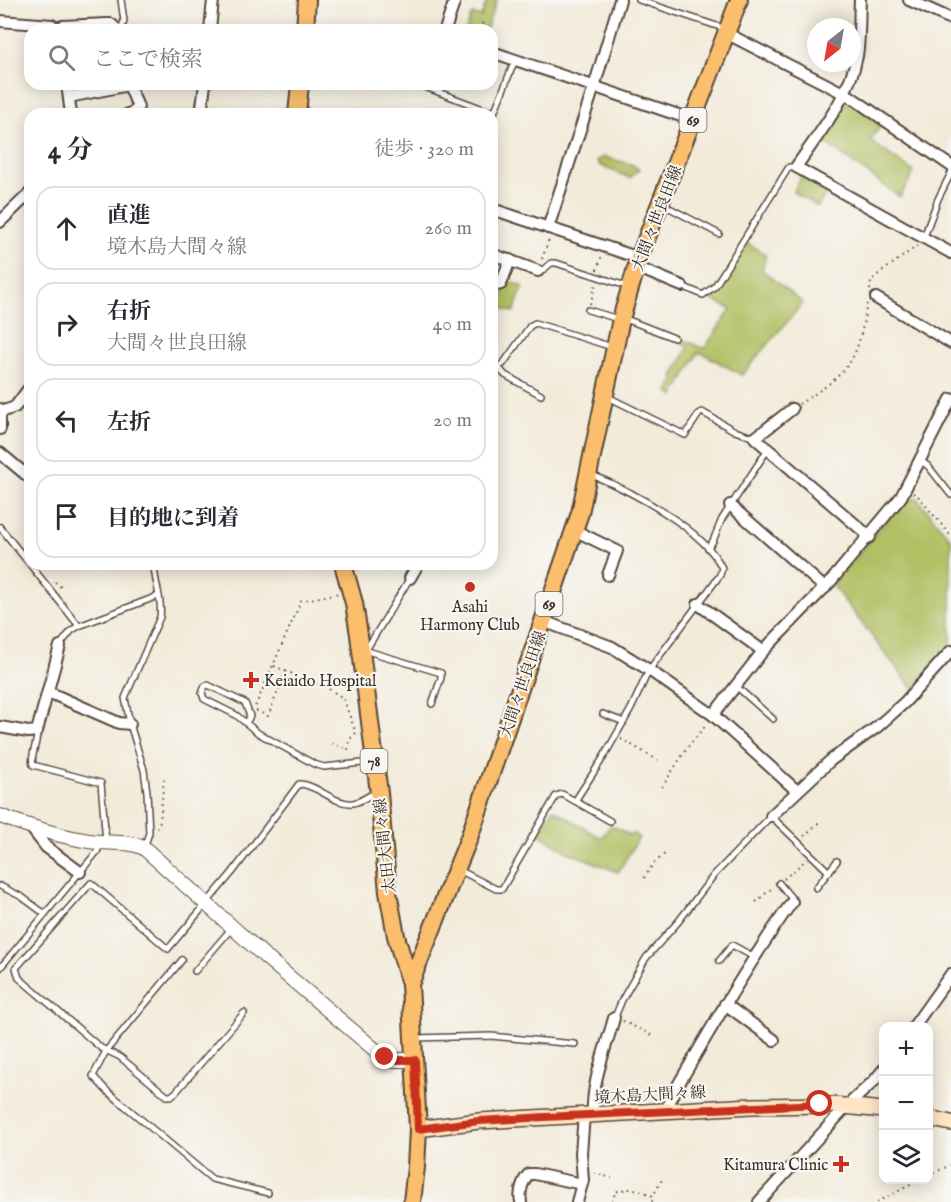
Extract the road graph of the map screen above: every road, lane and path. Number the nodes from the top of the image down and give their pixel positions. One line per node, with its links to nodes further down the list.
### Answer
1 (121, 0): 14 (lane)
2 (213, 0): 15 (street)
3 (307, 0): 16 (main road)
4 (454, 0): 17 (street)
5 (620, 0): 22 (street)
6 (639, 0): 19 (lane)
7 (739, 0): 19 (main road, 大間々世良田線 / 69)
8 (860, 0): 29 (street)
9 (909, 0): 11 (street)
10 (484, 19): 18 (path)
11 (951, 19)
12 (0, 21): 13 (street)
13 (48, 24)
14 (123, 24)
15 (211, 24)
16 (305, 24)
17 (447, 24)
18 (482, 24)
19 (727, 31): 29 (street); 37 (main road, 大間々世良田線 / 69)
20 (498, 54): 21 (street)
21 (515, 60): 22 (street); 36 (lane)
22 (594, 87): 37 (street); 45 (street)
23 (68, 90): 30 (street)
24 (100, 90): 30 (street)
25 (132, 90): 32 (street)
26 (204, 90): 33 (street)
27 (299, 90): 34 (main road)
28 (433, 90): 35 (lane)
29 (844, 93): 38 (street); 39 (street)
30 (69, 97): 31 (street)
31 (70, 108)
32 (138, 108)
33 (202, 108)
34 (298, 108)
35 (481, 108)
36 (496, 108)
37 (693, 120): 42 (main road, 大間々世良田線 / 69)
38 (951, 166)
39 (796, 167): 47 (street); 57 (lane)
40 (951, 173): 47 (lane)
41 (24, 199): 44 (street)
42 (660, 204): 46 (lane); 52 (main road, 大間々世良田線 / 69)
43 (498, 211): 45 (street)
44 (0, 222)
45 (549, 231): 52 (street); 53 (path)
46 (719, 234)
47 (924, 237): 49 (street); 59 (path)
48 (603, 251): 54 (path)
49 (951, 253)
50 (498, 256): 51 (street)
51 (510, 260): 53 (street); 56 (street)
52 (638, 263): 57 (street); 58 (main road, 大間々世良田線 / 69)
53 (539, 268): 58 (lane)
54 (597, 273)
55 (597, 281): 60 (path)
56 (498, 285)
57 (682, 286)
58 (630, 288): 61 (main road, 大間々世良田線 / 69)
59 (871, 297): 63 (street); 71 (path)
60 (588, 310): 61 (lane)
61 (621, 319): 62 (lane); 64 (main road, 大間々世良田線 / 69)
62 (674, 338)
63 (951, 344)
64 (616, 348): 65 (lane); 69 (main road, 大間々世良田線 / 69)
65 (498, 367)
66 (498, 371): 68 (lane)
67 (24, 395): 72 (street)
68 (542, 395)
69 (605, 395): 74 (lane); 79 (main road, 大間々世良田線 / 69)
70 (951, 399): 77 (street)
71 (792, 409): 74 (street)
72 (0, 410): 73 (street)
73 (0, 429)
74 (755, 438): 75 (street)
75 (768, 449): 82 (lane); 86 (street)
76 (0, 453): 78 (street)
77 (921, 461): 80 (street); 81 (lane)
78 (24, 473)
79 (590, 474): 84 (main road, 大間々世良田線 / 69); 87 (lane)
80 (906, 490): 85 (path); 86 (street)
81 (951, 495)
82 (730, 505): 87 (lane); 95 (street)
83 (0, 526): 88 (lane)
84 (574, 530): 93 (street); 99 (main road, 大間々世良田線 / 69)
85 (951, 536)
86 (870, 537): 95 (street)
87 (708, 548): 98 (lane)
88 (24, 556)
89 (35, 570): 100 (lane)
90 (155, 570): 97 (lane)
91 (345, 570): 102 (main road, 太田大間々線 / 78)
92 (414, 570): 94 (street)
93 (608, 575)
94 (410, 578): 102 (lane)
95 (825, 588): 103 (street)
96 (345, 592): 105 (path)
97 (158, 596): 100 (lane); 122 (lane)
98 (698, 604): 103 (street); 106 (lane)
99 (543, 621): 106 (street); 145 (main road, 大間々世良田線 / 69)
100 (79, 626): 101 (lane)
101 (60, 646): 115 (street)
102 (364, 651): 116 (lane); 128 (main road, 太田大間々線 / 78)
103 (763, 651): 113 (street)
104 (951, 651): 131 (street)
105 (273, 665): 107 (path); 111 (path)
106 (649, 670): 118 (street); 120 (lane)
107 (286, 671): 108 (path); 111 (path)
108 (293, 674)
109 (260, 679): 111 (path)
110 (305, 679): 112 (path)
111 (266, 682)
112 (318, 684)
113 (737, 687): 118 (street); 119 (lane)
114 (329, 689): 126 (path)
115 (48, 692): 122 (street); 124 (street)
116 (432, 704)
117 (603, 714): 120 (lane)
118 (713, 715): 130 (path); 131 (street)
119 (773, 718)
120 (624, 722): 125 (lane)
121 (246, 723): 121 (lane); 128 (lane)
122 (130, 724): 141 (lane)
123 (0, 727): 124 (street)
124 (37, 731): 139 (lane)
125 (616, 736): 127 (path); 133 (lane)
126 (332, 743)
127 (658, 760)
128 (374, 762): 132 (main road, 太田大間々線 / 78)
129 (164, 778): 141 (path)
130 (662, 787)
131 (797, 791): 135 (street)
132 (379, 793): 154 (lane); 163 (main road, 太田大間々線 / 78)
133 (576, 801): 136 (lane); 145 (lane)
134 (0, 816): 138 (street)
135 (771, 816): 140 (lane); 166 (lane)
136 (610, 821)
137 (820, 821): 140 (path)
138 (32, 829): 139 (street); 146 (street)
139 (103, 842): 141 (street); 146 (lane)
140 (798, 842): 143 (lane)
141 (146, 844): 154 (street)
142 (666, 852): 148 (path)
143 (811, 855): 147 (lane); 149 (path)
144 (837, 861): 147 (lane)
145 (457, 870): 163 (main road, 大間々世良田線 / 69)
146 (80, 872): 155 (lane)
147 (829, 872): 151 (lane)
148 (644, 878)
149 (779, 883): 152 (path); 153 (lane)
150 (0, 886): 155 (lane)
151 (816, 888)
152 (756, 902)
153 (792, 902): 157 (street)
154 (206, 904): 156 (street); 172 (lane)
155 (45, 914): 160 (lane)
156 (232, 927): 161 (lane); 173 (street)
157 (754, 957): 159 (lane); 164 (street)
158 (182, 960): 172 (lane)
159 (719, 961)
160 (0, 968)
161 (195, 971)
162 (951, 974): 167 (street)
163 (410, 984): 169 (main road, 大間々世良田線 / 69)
164 (725, 1004): 170 (street); 177 (street)
165 (244, 1013): 172 (lane)
166 (614, 1018): 168 (path); 178 (street)
167 (917, 1022)
168 (653, 1036)
169 (413, 1038): 171 (lane); 173 (main road, 大間々世良田線 / 69)
170 (774, 1040)
171 (574, 1044)
172 (106, 1051): 189 (lane)
173 (415, 1060): 181 (main road, 大間々世良田線 / 69)
174 (879, 1075): 175 (street)
175 (847, 1106): 176 (main road, 境木島大間々線); 177 (main road, 境木島大間々線); 198 (street)
176 (879, 1109)
177 (667, 1111): 178 (main road, 境木島大間々線)
178 (589, 1115): 181 (main road, 境木島大間々線); 187 (street)
179 (933, 1119): 180 (main road)
180 (951, 1123)
181 (418, 1129): 191 (main road, 大間々世良田線 / 69)
182 (951, 1165): 184 (path)
183 (588, 1172): 185 (path)
184 (933, 1173)
185 (612, 1178)
186 (663, 1178): 190 (path)
187 (582, 1184): 192 (street); 193 (street)
188 (911, 1184): 199 (path)
189 (268, 1193)
190 (653, 1196): 194 (path); 197 (path)
191 (412, 1202)
192 (520, 1202)
193 (577, 1202)
194 (613, 1202)
195 (622, 1202): 196 (path)
196 (628, 1202)
197 (652, 1202)
198 (759, 1202)
199 (877, 1202)

